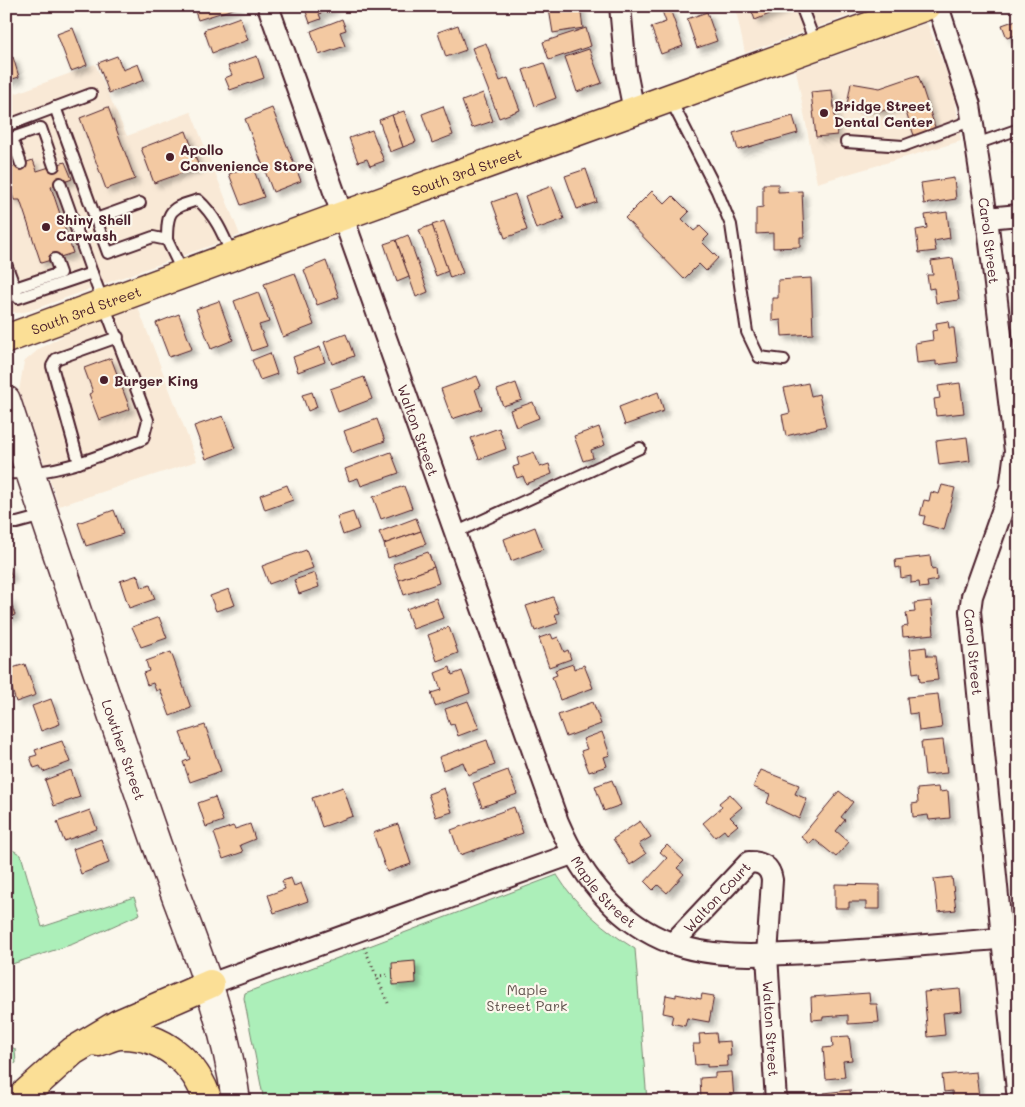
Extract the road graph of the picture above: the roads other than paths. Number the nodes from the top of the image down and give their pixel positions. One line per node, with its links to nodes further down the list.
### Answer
1 (268, 6): 22 (street, Walton Street)
2 (620, 6): 11 (street)
3 (802, 6): 7 (lane)
4 (926, 6): 6 (main road, South 3rd Street)
5 (938, 6): 12 (street, Carol Street)
6 (898, 11): 7 (main road, South 3rd Street)
7 (816, 45): 9 (main road, South 3rd Street)
8 (91, 94): 10 (lane)
9 (670, 98): 11 (main road, South 3rd Street); 36 (lane)
10 (55, 107): 13 (lane); 24 (lane)
11 (634, 111): 22 (main road, South 3rd Street)
12 (973, 120): 15 (lane); 16 (street, Carol Street)
13 (6, 126)
14 (1019, 129): 16 (lane)
15 (846, 142)
16 (976, 144): 23 (street, Carol Street)
17 (21, 164): 18 (lane)
18 (54, 166)
19 (60, 184): 29 (lane)
20 (140, 203): 24 (lane)
21 (1019, 215): 23 (street)
22 (342, 216): 26 (main road, South 3rd Street); 44 (street, Walton Street)
23 (987, 218): 35 (street, Carol Street)
24 (96, 219): 25 (lane)
25 (167, 240): 26 (lane); 30 (lane)
26 (233, 256): 30 (main road, South 3rd Street)
27 (55, 259): 31 (lane)
28 (6, 264): 31 (lane)
29 (92, 273): 31 (lane); 32 (lane)
30 (184, 274): 32 (main road, South 3rd Street)
31 (15, 288)
32 (105, 303): 33 (lane); 34 (main road, South 3rd Street)
33 (118, 337): 39 (lane); 39 (lane)
34 (6, 339)
35 (1011, 358): 42 (street, Carol Street)
36 (784, 360)
37 (6, 400): 40 (main road, Lowther Street)
38 (640, 448): 44 (lane)
39 (79, 463): 40 (lane)
40 (18, 474): 41 (main road, Lowther Street)
41 (44, 516): 43 (lane); 49 (main road, Lowther Street)
42 (1010, 516): 46 (street, Carol Street)
43 (6, 523)
44 (457, 532): 45 (street, Walton Street)
45 (572, 854): 47 (street, Maple Street); 49 (street, Maple Street)
46 (1010, 938): 48 (street, Maple Street); 55 (street, Carol Street)
47 (672, 944): 48 (street, Maple Street); 48 (street, Walton Court)
48 (767, 955): 54 (street, Walton Street)
49 (210, 984): 50 (main road); 53 (main road, Lowther Street)
50 (73, 1051): 51 (main road); 52 (main road)
51 (17, 1101)
52 (208, 1101)
53 (236, 1101)
54 (776, 1101)
55 (1018, 1101)

